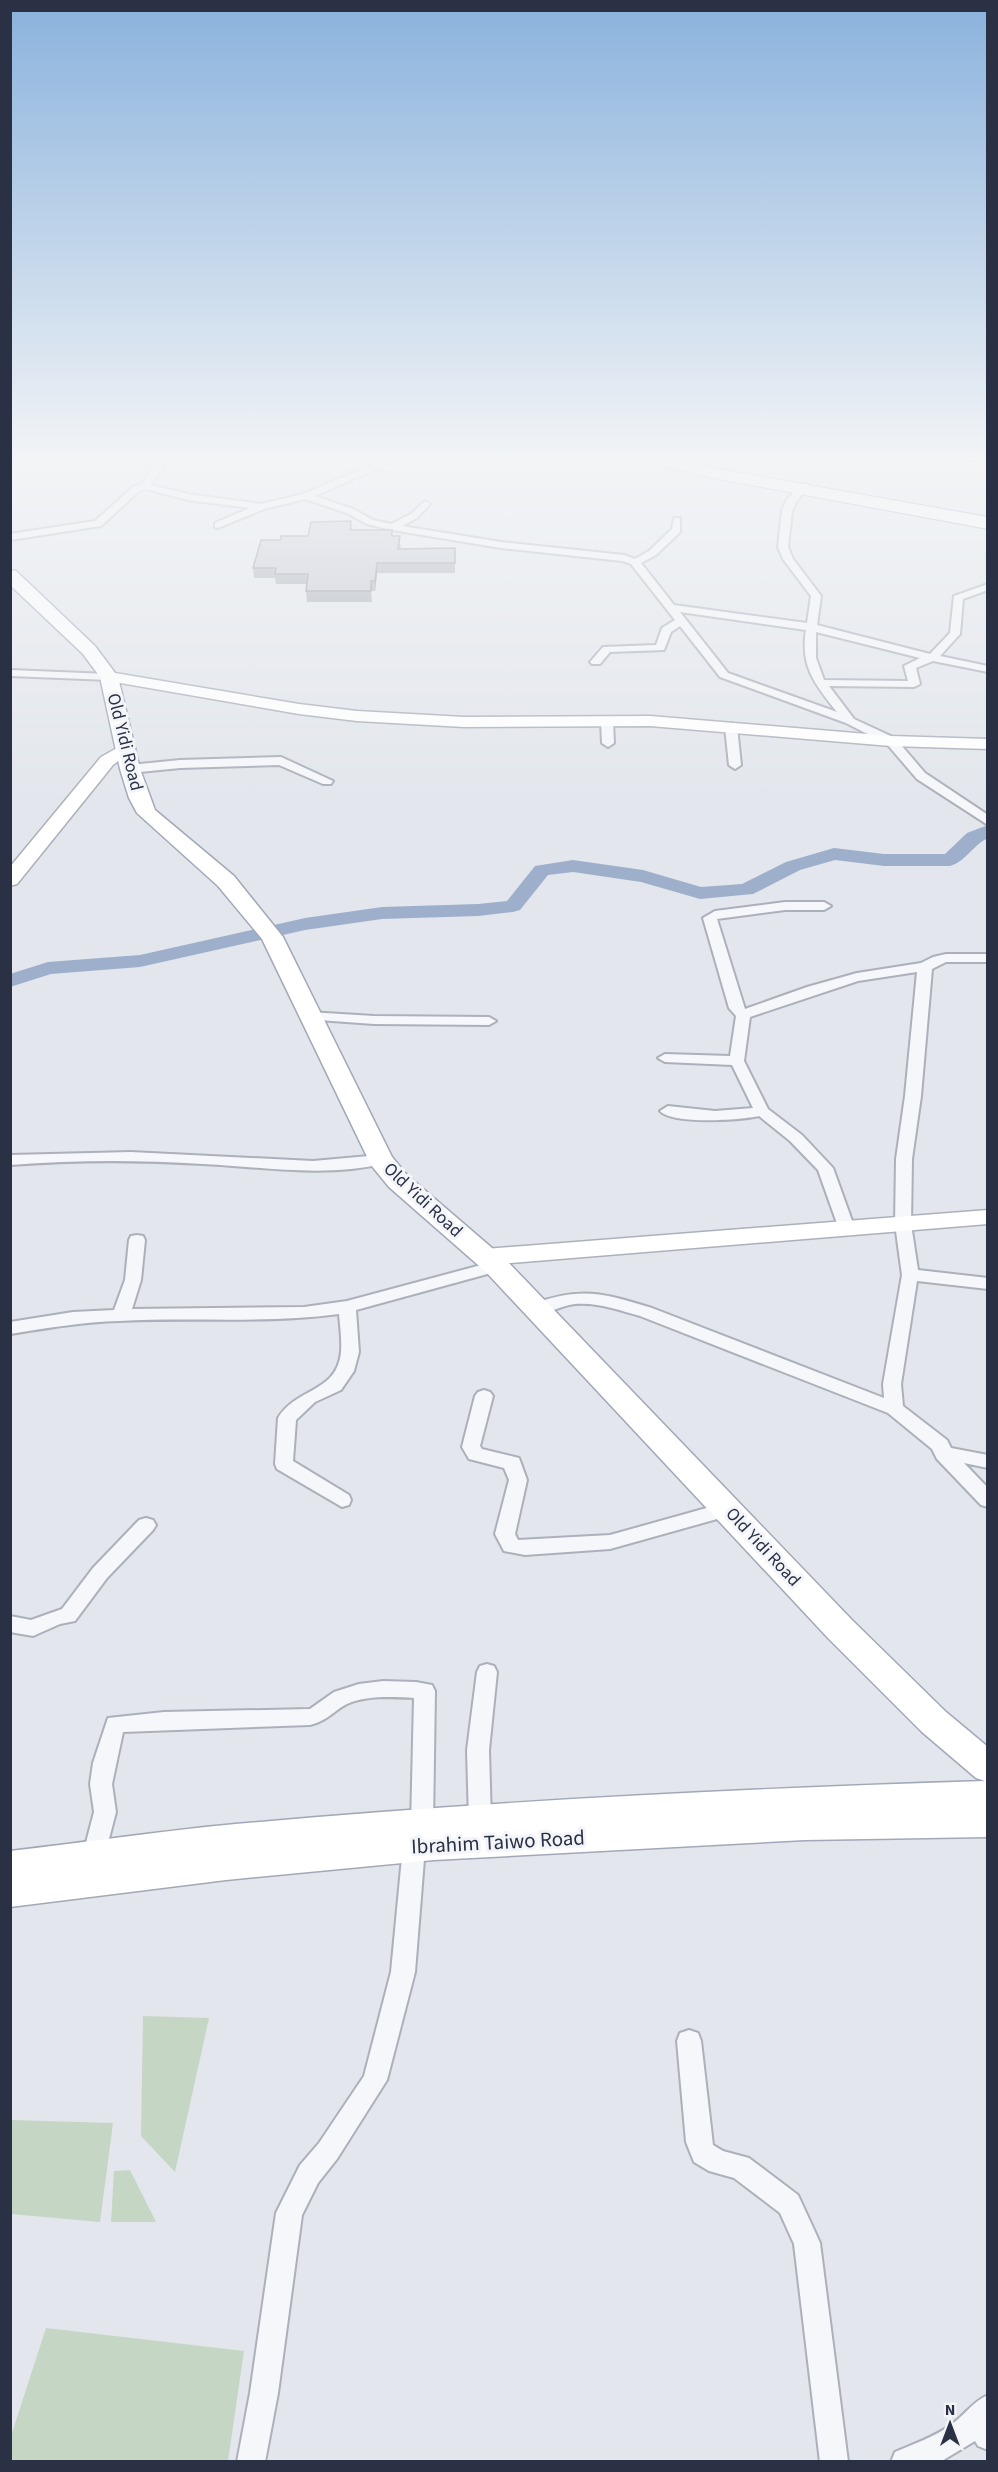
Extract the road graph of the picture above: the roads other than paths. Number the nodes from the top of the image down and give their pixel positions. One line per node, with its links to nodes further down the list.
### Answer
1 (644, 572): 5 (street)
2 (798, 572): 7 (street)
3 (10, 575): 12 (main road, Old Yidi Road)
4 (987, 587): 8 (street)
5 (673, 608): 6 (street); 7 (street)
6 (682, 621): 9 (street); 15 (street)
7 (811, 627): 8 (street); 13 (street)
8 (932, 658): 10 (street); 13 (street)
9 (596, 662)
10 (987, 669)
11 (10, 673): 12 (street)
12 (109, 677): 14 (street); 20 (main road, Old Yidi Road)
13 (820, 683): 15 (street)
14 (607, 721): 16 (street); 18 (street)
15 (850, 721): 17 (street)
16 (731, 727): 17 (street); 21 (street)
17 (891, 741): 19 (street); 24 (street)
18 (608, 743)
19 (987, 744)
20 (126, 748): 22 (main road, Old Yidi Road); 25 (street)
21 (735, 765)
22 (130, 768): 23 (street); 30 (main road, Old Yidi Road)
23 (327, 781)
24 (987, 821)
25 (10, 880)
26 (824, 906): 29 (street)
27 (987, 958): 28 (street)
28 (925, 967): 29 (street); 39 (street)
29 (743, 1015): 33 (street)
30 (309, 1016): 31 (street); 37 (main road, Old Yidi Road)
31 (489, 1021)
32 (665, 1058): 33 (street)
33 (737, 1060): 35 (street)
34 (668, 1111): 35 (street)
35 (762, 1112): 40 (street)
36 (10, 1160): 37 (street)
37 (380, 1160): 42 (main road, Old Yidi Road)
38 (987, 1217): 39 (street)
39 (903, 1224): 40 (street); 43 (street)
40 (847, 1229): 42 (street)
41 (137, 1240): 47 (street)
42 (491, 1261): 45 (street); 46 (main road, Old Yidi Road)
43 (910, 1275): 44 (street); 50 (street)
44 (987, 1284)
45 (347, 1307): 47 (street); 53 (street)
46 (536, 1309): 50 (street); 55 (main road, Old Yidi Road)
47 (121, 1315): 48 (street)
48 (10, 1328)
49 (484, 1396): 55 (street)
50 (894, 1409): 51 (street)
51 (944, 1454): 52 (street); 54 (street)
52 (987, 1462)
53 (342, 1500)
54 (987, 1500)
55 (728, 1509): 59 (main road, Old Yidi Road)
56 (146, 1525): 57 (street)
57 (10, 1624)
58 (487, 1672): 60 (street)
59 (987, 1796): 60 (main road, Ibrahim Taiwo Road); 61 (main road, Ibrahim Taiwo Road)
60 (480, 1821): 61 (main road, Ibrahim Taiwo Road)
61 (418, 1836): 62 (main road, Ibrahim Taiwo Road); 62 (street); 64 (main road, Ibrahim Taiwo Road); 67 (street)
62 (93, 1857): 63 (main road, Ibrahim Taiwo Road)
63 (10, 1867)
64 (10, 1891)
65 (689, 2041): 68 (street)
66 (985, 2422): 69 (street)
67 (251, 2462)
68 (834, 2462)
69 (905, 2462)

